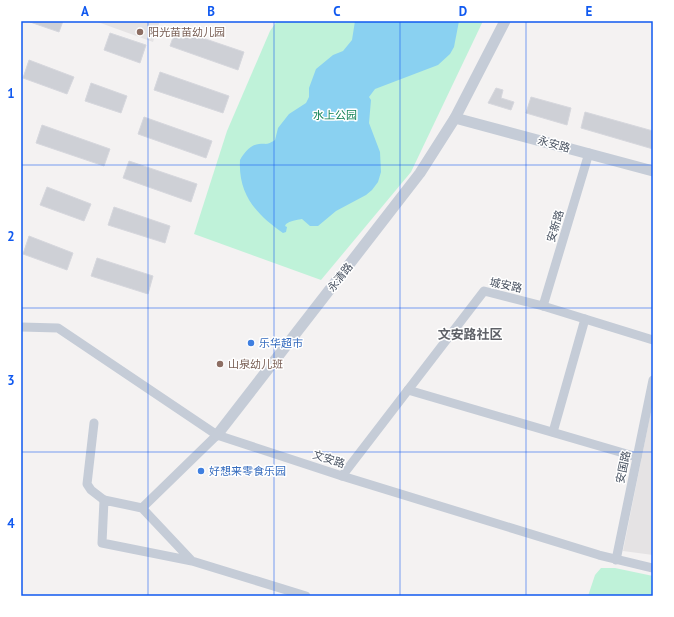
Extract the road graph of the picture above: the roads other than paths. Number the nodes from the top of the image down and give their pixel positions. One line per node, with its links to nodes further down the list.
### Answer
1 (505, 21): 2 (street, 永清路)
2 (454, 118): 3 (street, 永安路); 13 (street, 永清路)
3 (589, 153): 4 (street, 永安路); 5 (street, 安新路)
4 (653, 170)
5 (544, 306): 6 (street, 城安路); 10 (street, 城安路)
6 (585, 319): 8 (street, 城安路); 12 (street)
7 (21, 327): 13 (street, 文安路)
8 (653, 340)
9 (653, 380): 14 (street, 安国路)
10 (408, 390): 12 (street); 15 (street, 城安路)
11 (94, 423): 16 (street)
12 (552, 432): 14 (street)
13 (217, 435): 15 (street, 文安路); 17 (street, 永清路)
14 (637, 457): 18 (street, 安国路)
15 (342, 476): 18 (street, 文安路)
16 (104, 500): 17 (street); 19 (street)
17 (142, 508): 19 (street)
18 (616, 560): 20 (street, 文安路)
19 (192, 561): 21 (street)
20 (653, 568)
21 (306, 596)

